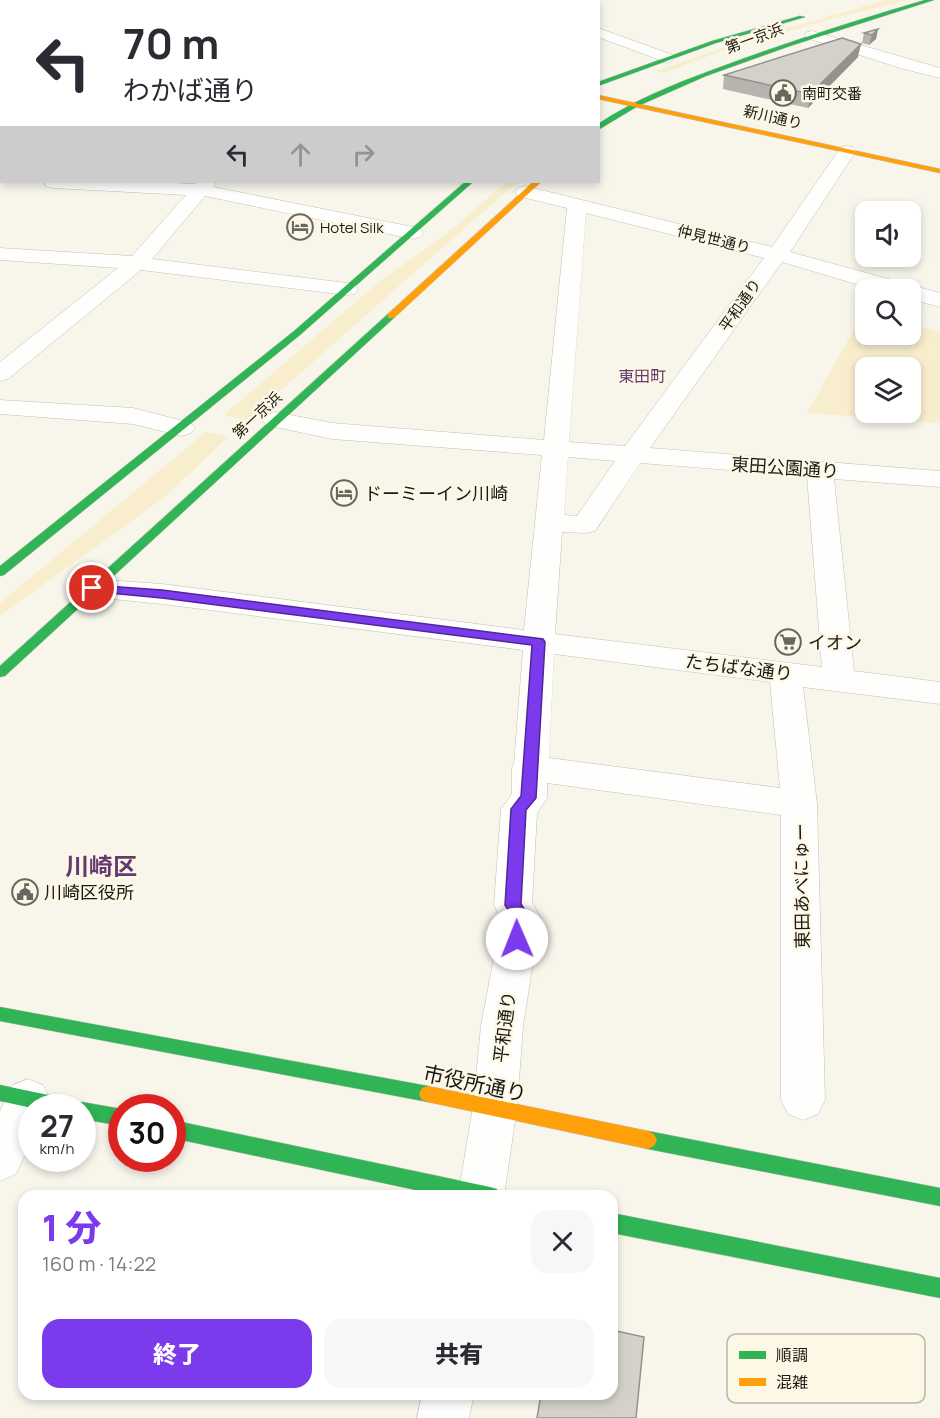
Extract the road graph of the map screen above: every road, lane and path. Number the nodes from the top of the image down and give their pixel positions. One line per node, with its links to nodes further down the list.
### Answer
1 (931, 0): 4 (main road, 第一京浜)
2 (816, 13): 5 (main road, 第一京浜)
3 (600, 33): 5 (street)
4 (812, 34): 6 (street); 8 (main road, 第一京浜)
5 (668, 58): 7 (main road, 第一京浜)
6 (940, 73)
7 (600, 83): 8 (main road)
8 (661, 92): 10 (main road); 11 (main road, 第一京浜)
9 (600, 97): 11 (main road, 新川通り)
10 (681, 97)
11 (636, 104): 12 (main road, 第一京浜); 13 (main road, 新川通り)
12 (600, 127)
13 (847, 151): 14 (main road, 新川通り); 22 (street, 平和通り)
14 (940, 171)
15 (91, 183): 17 (street)
16 (468, 183): 20 (main road)
17 (204, 186): 20 (street); 23 (street)
18 (531, 187): 19 (street, 仲見世通り); 30 (main road, 第一京浜)
19 (577, 205): 22 (street, 仲見世通り); 32 (street, 平和通り)
20 (413, 233): 25 (main road)
21 (0, 254): 23 (street)
22 (776, 254): 24 (street, 仲見世通り); 33 (street, 平和通り)
23 (137, 263): 25 (street); 28 (street)
24 (864, 279)
25 (346, 289): 31 (main road)
26 (921, 295): 27 (street)
27 (940, 300)
28 (0, 374)
29 (0, 407): 31 (street)
30 (275, 420): 32 (street); 38 (main road, 第一京浜)
31 (182, 428): 37 (main road)
32 (555, 450): 33 (street); 36 (street, 平和通り)
33 (629, 456): 34 (street, 東田公園通り); 36 (street, 平和通り)
34 (820, 469): 35 (street, 東田公園通り); 42 (street)
35 (940, 479)
36 (549, 523): 39 (street, 平和通り)
37 (0, 573)
38 (92, 588): 39 (street, たちばな通り); 40 (main road, 第一京浜)
39 (538, 642): 41 (street, たちばな通り); 44 (street, 平和通り)
40 (0, 673)
41 (784, 673): 42 (street, たちばな通り); 45 (street, 東田あべにゅー)
42 (839, 680): 43 (street, たちばな通り)
43 (940, 693)
44 (529, 768): 45 (street); 48 (street, 平和通り)
45 (799, 804): 47 (street, 東田あべにゅー)
46 (0, 1014): 48 (main road, 市役所通り)
47 (804, 1100)
48 (495, 1107): 53 (street, 平和通り); 54 (main road, 市役所通り)
49 (18, 1125): 51 (street)
50 (186, 1132): 52 (main road)
51 (0, 1159)
52 (460, 1190)
53 (485, 1190)
54 (940, 1197)
55 (618, 1224): 56 (main road)
56 (940, 1287)
57 (447, 1400): 58 (street)
58 (443, 1418)

